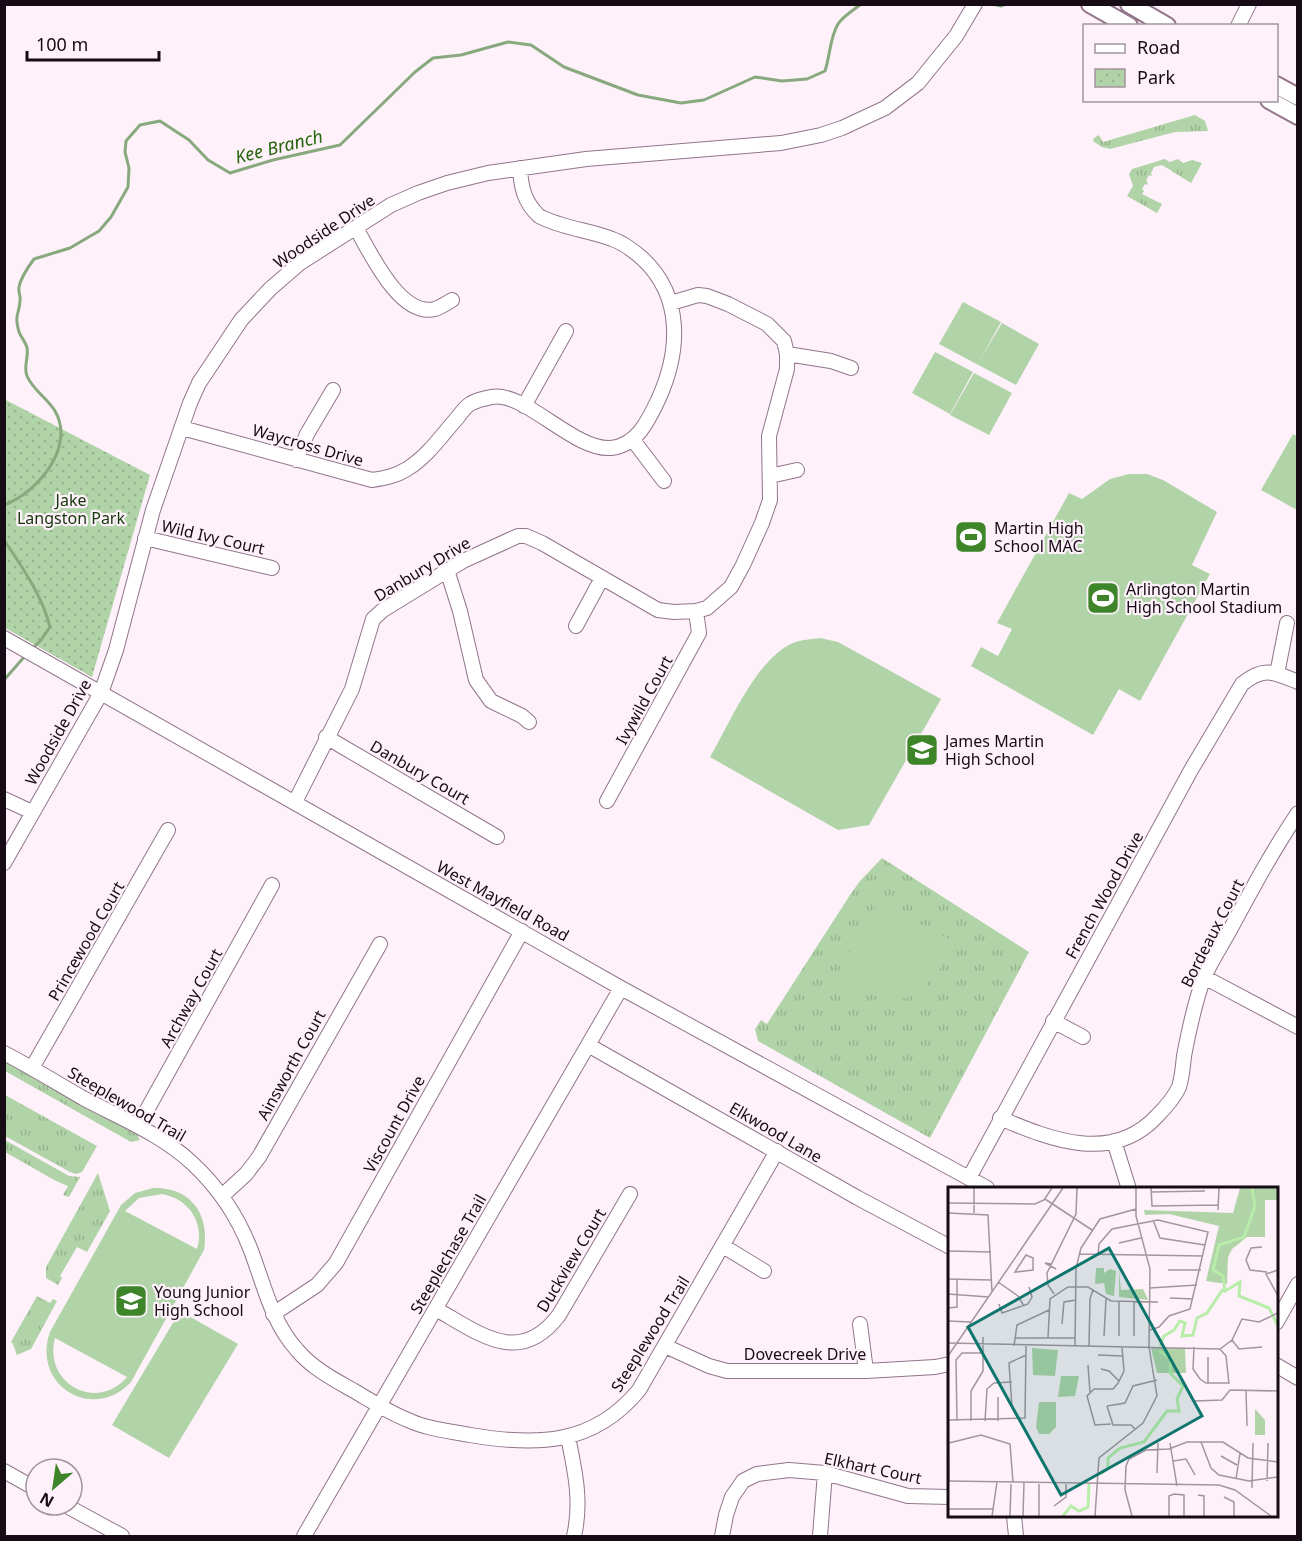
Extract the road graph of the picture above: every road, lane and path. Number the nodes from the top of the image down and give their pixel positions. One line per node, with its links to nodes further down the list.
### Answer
1 (975, 4): 12 (street, Woodside Drive)
2 (1090, 4): 5 (main road)
3 (1129, 4): 6 (main road)
4 (1250, 4): 7 (street)
5 (1125, 24)
6 (1165, 24)
7 (1239, 24)
8 (1278, 87): 9 (main road)
9 (1298, 97)
10 (1273, 102): 11 (main road)
11 (1298, 116)
12 (520, 168): 13 (street, Woodside Drive); 15 (street)
13 (356, 228): 14 (street); 21 (street, Woodside Drive)
14 (452, 300)
15 (671, 303): 17 (street); 22 (street)
16 (566, 331): 20 (street)
17 (787, 354): 18 (street); 25 (street)
18 (851, 368)
19 (333, 390): 23 (street)
20 (524, 406): 22 (street, Waycross Drive); 23 (street, Waycross Drive)
21 (182, 428): 23 (street, Waycross Drive); 27 (street, Woodside Drive)
22 (633, 440): 26 (street)
23 (296, 460)
24 (797, 470): 25 (street)
25 (770, 476): 31 (street)
26 (664, 481)
27 (145, 538): 28 (street, Wild Ivy Court); 37 (street, Woodside Drive)
28 (272, 568)
29 (447, 570): 30 (street, Danbury Drive); 38 (street); 39 (street, Danbury Drive)
30 (602, 578): 31 (street, Danbury Drive); 33 (street)
31 (696, 611): 41 (street, Ivywild Court)
32 (1287, 623): 35 (street)
33 (576, 626)
34 (4, 638): 37 (street, West Mayfield Road)
35 (1277, 674): 36 (street); 53 (street, French Wood Drive)
36 (1298, 682)
37 (101, 693): 42 (street, West Mayfield Road); 43 (street, Woodside Drive)
38 (529, 722)
39 (326, 737): 42 (street, Danbury Drive); 46 (street, Danbury Court)
40 (4, 799): 43 (street)
41 (607, 801)
42 (295, 802): 49 (street, West Mayfield Road)
43 (32, 812): 47 (street, Woodside Drive)
44 (1298, 813): 51 (street, Bordeaux Court)
45 (168, 830): 58 (street, Princewood Court)
46 (497, 837)
47 (4, 863)
48 (272, 885): 60 (street, Archway Court)
49 (522, 931): 52 (street, West Mayfield Road); 73 (street, Viscount Drive)
50 (380, 944): 67 (street, Ainsworth Court)
51 (1204, 977): 54 (street); 61 (street, Bordeaux Court)
52 (621, 988): 56 (street, Steeplechase Trail); 63 (street, West Mayfield Road)
53 (1053, 1021): 55 (street); 59 (street, French Wood Drive)
54 (1298, 1027)
55 (1083, 1037)
56 (588, 1045): 62 (street, Elkwood Lane); 72 (street, Steeplechase Trail)
57 (4, 1053): 58 (street, Steeplewood Trail)
58 (32, 1068): 60 (street, Steeplewood Trail)
59 (1000, 1118): 61 (street, Bordeaux Court); 63 (street, French Wood Drive)
60 (138, 1126): 67 (street, Steeplewood Trail)
61 (1114, 1141): 64 (street)
62 (777, 1151): 68 (street, Steeplewood Trail); 69 (street, Elkwood Lane)
63 (969, 1178): 65 (street, West Mayfield Road)
64 (1128, 1186)
65 (985, 1187)
66 (630, 1194): 72 (street, Duckview Court)
67 (222, 1196): 73 (street, Steeplewood Trail)
68 (723, 1246): 70 (street); 76 (street, Steeplewood Trail)
69 (948, 1246)
70 (764, 1271)
71 (1296, 1291): 74 (street)
72 (436, 1309): 81 (street, Steeplechase Trail)
73 (273, 1314): 81 (street, Steeplewood Trail)
74 (1278, 1320)
75 (860, 1324): 79 (street)
76 (665, 1346): 79 (street, Dovecreek Drive); 82 (street, Steeplewood Trail)
77 (948, 1364): 79 (street, Dovecreek Drive)
78 (1278, 1366): 80 (street)
79 (866, 1371)
80 (1298, 1378)
81 (379, 1406): 82 (street, Steeplewood Trail); 91 (street, Steeplechase Trail)
82 (568, 1437): 92 (street)
83 (4, 1471): 85 (street)
84 (825, 1473): 86 (street, Elkhart Court); 93 (street, Elkhart Court); 94 (street)
85 (24, 1482)
86 (948, 1497)
87 (83, 1517): 89 (street)
88 (1014, 1517): 95 (street)
89 (106, 1533): 90 (street)
90 (122, 1536)
91 (304, 1536)
92 (574, 1536)
93 (722, 1536)
94 (820, 1536)
95 (1016, 1536)

